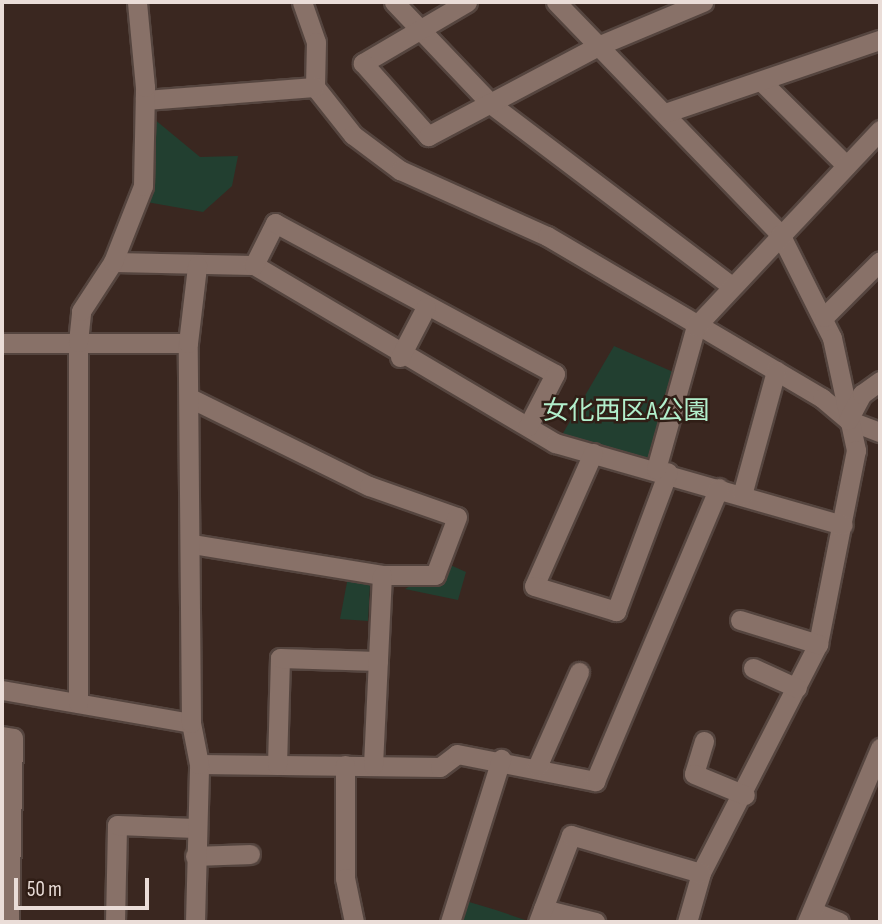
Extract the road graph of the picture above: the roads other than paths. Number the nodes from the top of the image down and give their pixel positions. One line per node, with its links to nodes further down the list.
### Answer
1 (137, 2): 12 (street)
2 (302, 2): 11 (street)
3 (394, 2): 7 (street)
4 (467, 2): 7 (street)
5 (556, 2): 9 (street)
6 (703, 2): 9 (street)
7 (418, 28): 13 (street); 13 (street)
8 (880, 40): 10 (street)
9 (600, 45): 13 (street); 14 (street)
10 (761, 81): 14 (street); 16 (street)
11 (315, 87): 12 (street); 25 (street)
12 (145, 100): 19 (street)
13 (492, 105): 22 (street)
14 (668, 112): 17 (street)
15 (880, 130): 16 (street)
16 (846, 165): 17 (street)
17 (780, 234): 22 (street); 24 (street)
18 (880, 261): 24 (street)
19 (113, 262): 21 (street); 26 (street)
20 (254, 265): 21 (street); 23 (street); 29 (street)
21 (197, 266): 28 (street)
22 (729, 284): 25 (street)
23 (426, 307): 29 (street); 34 (street)
24 (824, 317): 33 (street)
25 (695, 326): 30 (street); 37 (street)
26 (78, 342): 27 (street); 28 (street); 50 (street)
27 (2, 343)
28 (188, 343): 32 (street)
29 (400, 357): 34 (street)
30 (776, 371): 33 (street); 39 (street)
31 (880, 381): 33 (street)
32 (192, 400): 41 (street); 42 (street)
33 (848, 420): 35 (street); 40 (street)
34 (528, 426): 36 (street)
35 (880, 432)
36 (593, 453): 37 (street); 37 (street)
37 (662, 470): 38 (street)
38 (719, 488): 39 (street); 60 (street)
39 (742, 495): 40 (street)
40 (843, 525): 44 (street)
41 (192, 544): 42 (street); 51 (street)
42 (382, 575): 45 (street)
43 (740, 620): 44 (street)
44 (818, 644): 48 (street)
45 (378, 661): 57 (street); 59 (street)
46 (753, 668): 48 (street)
47 (579, 672): 60 (street)
48 (797, 688): 61 (street)
49 (2, 690): 50 (street)
50 (78, 703): 51 (street)
51 (191, 723): 56 (street)
52 (2, 736): 68 (street)
53 (704, 740): 61 (street)
54 (880, 748): 67 (street)
55 (501, 759): 59 (street); 60 (street); 72 (street)
56 (199, 764): 57 (street); 62 (street)
57 (277, 765): 58 (street)
58 (345, 765): 59 (street); 71 (street)
59 (373, 765)
60 (537, 767)
61 (745, 795): 65 (street)
62 (195, 828): 64 (street); 69 (street)
63 (250, 854): 64 (street)
64 (195, 856): 70 (street)
65 (701, 873): 66 (street); 74 (street)
66 (541, 916): 73 (street)
67 (809, 917): 75 (street)
68 (9, 922)
69 (116, 922)
70 (195, 922)
71 (354, 922)
72 (450, 922)
73 (595, 922)
74 (687, 922)
75 (839, 922)

